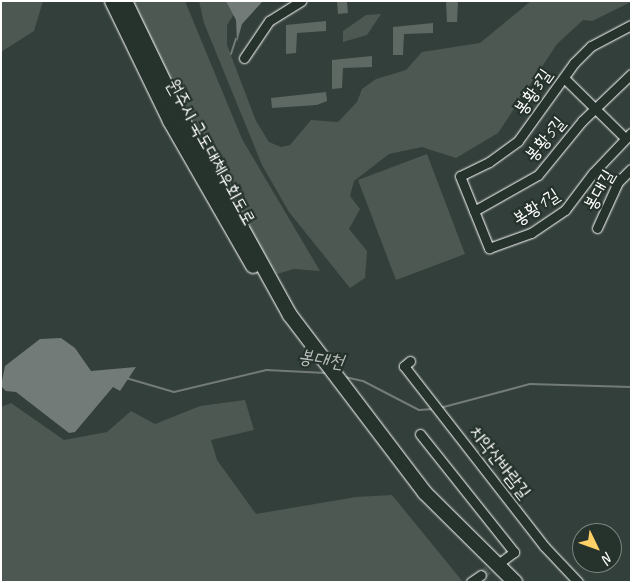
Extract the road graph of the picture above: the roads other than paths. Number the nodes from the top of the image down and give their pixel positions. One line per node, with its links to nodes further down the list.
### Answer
1 (112, 1): 13 (highway, 원주시 국도대체우회도로)
2 (125, 1): 13 (highway, 원주시 국도대체우회도로)
3 (301, 1): 5 (street)
4 (631, 25): 7 (street, 봉황3길)
5 (244, 58)
6 (631, 74): 8 (street, 봉황5길)
7 (564, 78): 8 (street); 11 (street, 봉황3길)
8 (595, 108): 9 (street); 11 (street, 봉황5길)
9 (627, 135): 11 (street, 봉황1길)
10 (631, 170): 12 (street, 봉대길)
11 (474, 211)
12 (597, 228)
13 (286, 317): 16 (highway)
14 (410, 361): 22 (street, 치악산바람길)
15 (420, 434): 17 (street)
16 (382, 448): 20 (highway); 21 (highway)
17 (502, 560)
18 (481, 575): 19 (street)
19 (472, 582)
20 (501, 582)
21 (515, 582)
22 (578, 582)

